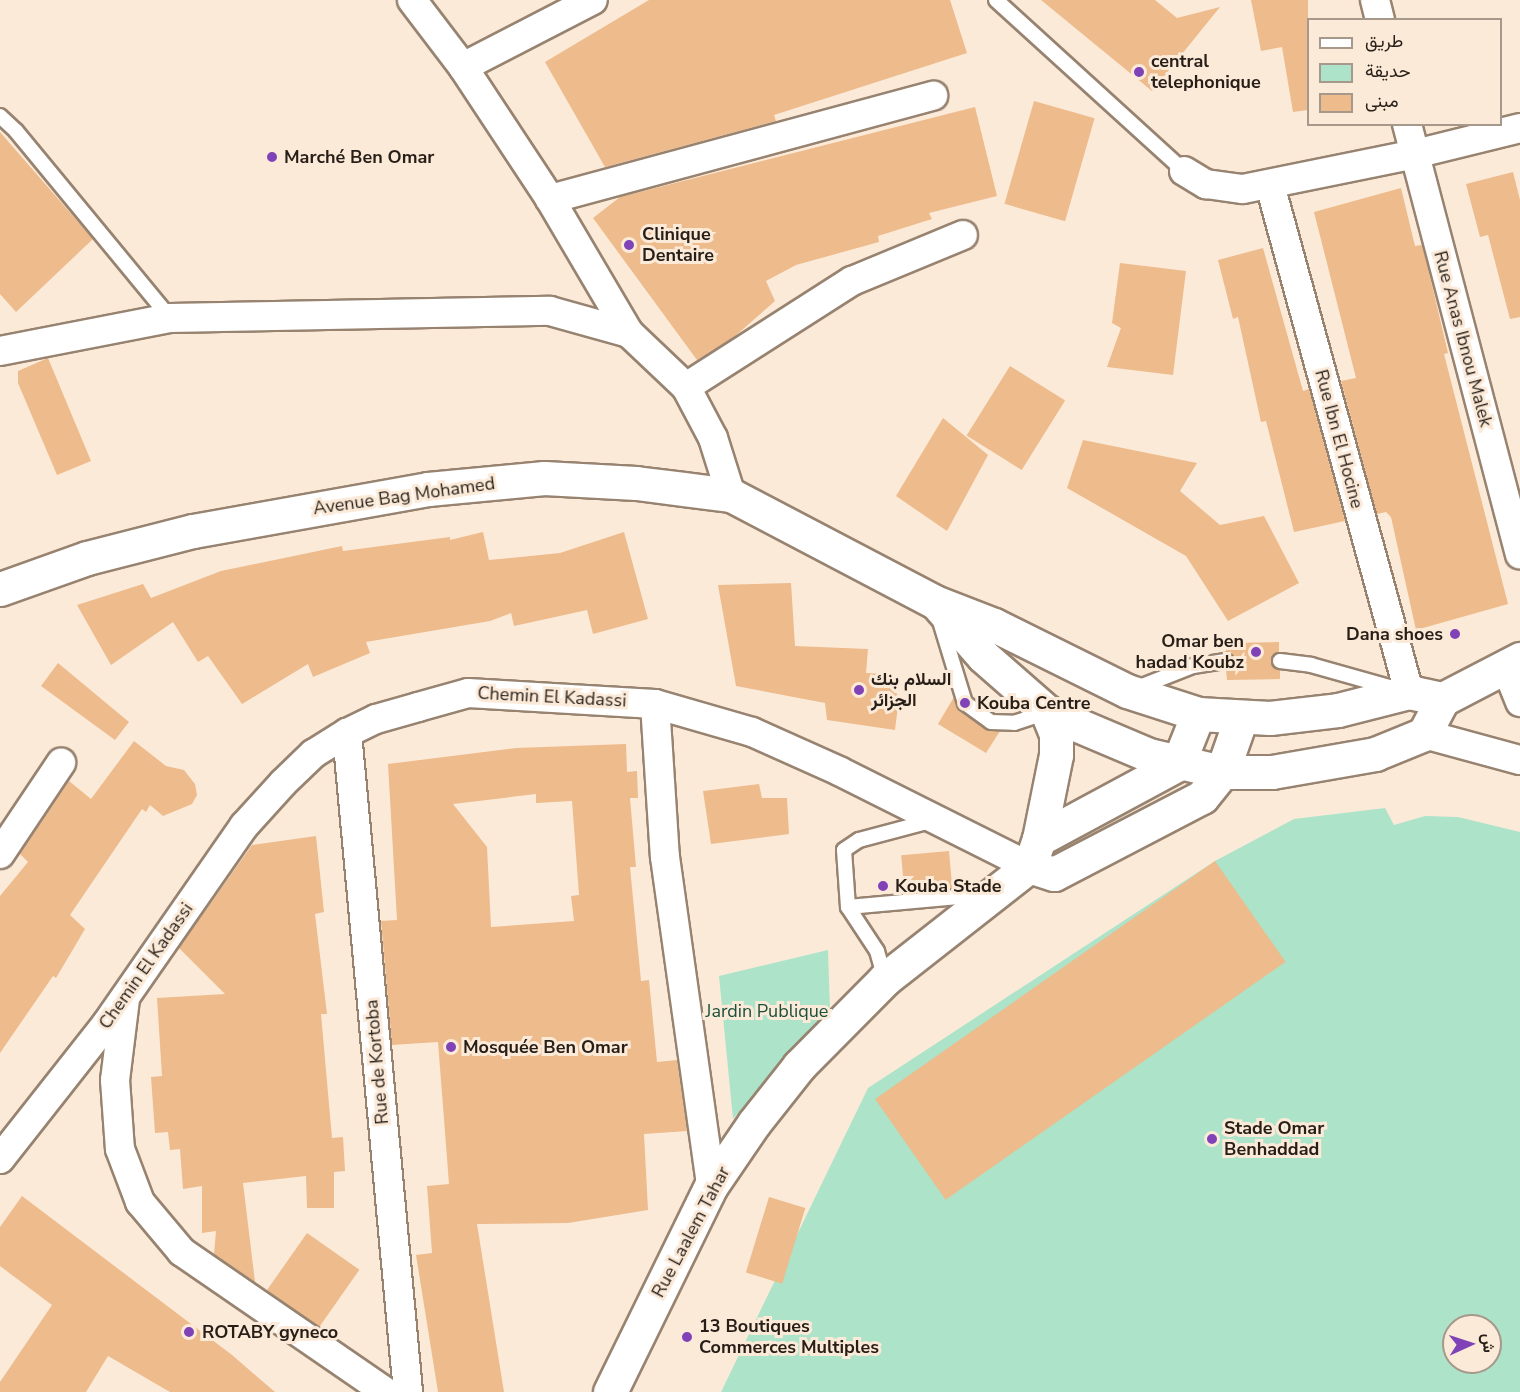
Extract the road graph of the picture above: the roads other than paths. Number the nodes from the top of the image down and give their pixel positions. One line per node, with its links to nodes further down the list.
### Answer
1 (412, 0): 6 (street)
2 (593, 0): 6 (street)
3 (996, 0): 12 (lane)
4 (1375, 0): 5 (street)
5 (1380, 18)
6 (463, 67): 14 (street)
7 (933, 96): 14 (street)
8 (0, 116): 16 (lane)
9 (1408, 126): 11 (street, Rue Anas Ibnou Malek)
10 (1520, 128): 11 (street)
11 (1415, 154): 13 (street); 21 (street, Rue Anas Ibnou Malek)
12 (1184, 171): 13 (street)
13 (1270, 185): 28 (street, Rue Ibn El Hocine)
14 (550, 199): 17 (street)
15 (963, 235): 19 (street)
16 (170, 318): 17 (street); 18 (street)
17 (629, 333): 19 (street)
18 (0, 351)
19 (686, 387): 20 (street)
20 (731, 495): 22 (main road, Avenue Bag Mohamed); 23 (main road, Avenue Bag Mohamed)
21 (1520, 554)
22 (0, 589)
23 (935, 602): 27 (main road); 32 (main road); 32 (lane)
24 (1226, 661): 27 (lane)
25 (1280, 662): 28 (lane)
26 (1513, 663): 29 (main road); 30 (street)
27 (1127, 691): 33 (main road)
28 (1409, 692): 29 (main road); 34 (main road)
29 (1443, 699): 36 (main road)
30 (1520, 702)
31 (655, 704): 35 (street, Chemin El Kadassi); 41 (street, Chemin El Kadassi); 49 (street)
32 (1047, 712): 39 (main road); 42 (main road)
33 (1198, 714): 34 (main road); 39 (main road)
34 (1241, 718): 40 (main road)
35 (346, 733): 47 (street, Chemin El Kadassi); 51 (street, Rue de Kortoba)
36 (1424, 734): 37 (street); 40 (main road)
37 (1520, 760)
38 (61, 763): 43 (street)
39 (1178, 764): 40 (main road); 42 (main road, Rue Laalem Tahar)
40 (1222, 772): 42 (main road)
41 (936, 820): 42 (street, Chemin El Kadassi); 45 (lane)
42 (1034, 852): 44 (main road, Rue Laalem Tahar)
43 (0, 854)
44 (991, 894): 45 (lane); 46 (main road, Rue Laalem Tahar)
45 (848, 907): 46 (lane)
46 (885, 979): 49 (main road, Rue Laalem Tahar)
47 (125, 994): 48 (street, Chemin El Kadassi); 50 (street)
48 (0, 1159)
49 (711, 1186): 52 (main road, Rue Laalem Tahar)
50 (386, 1392)
51 (408, 1392)
52 (610, 1392)

